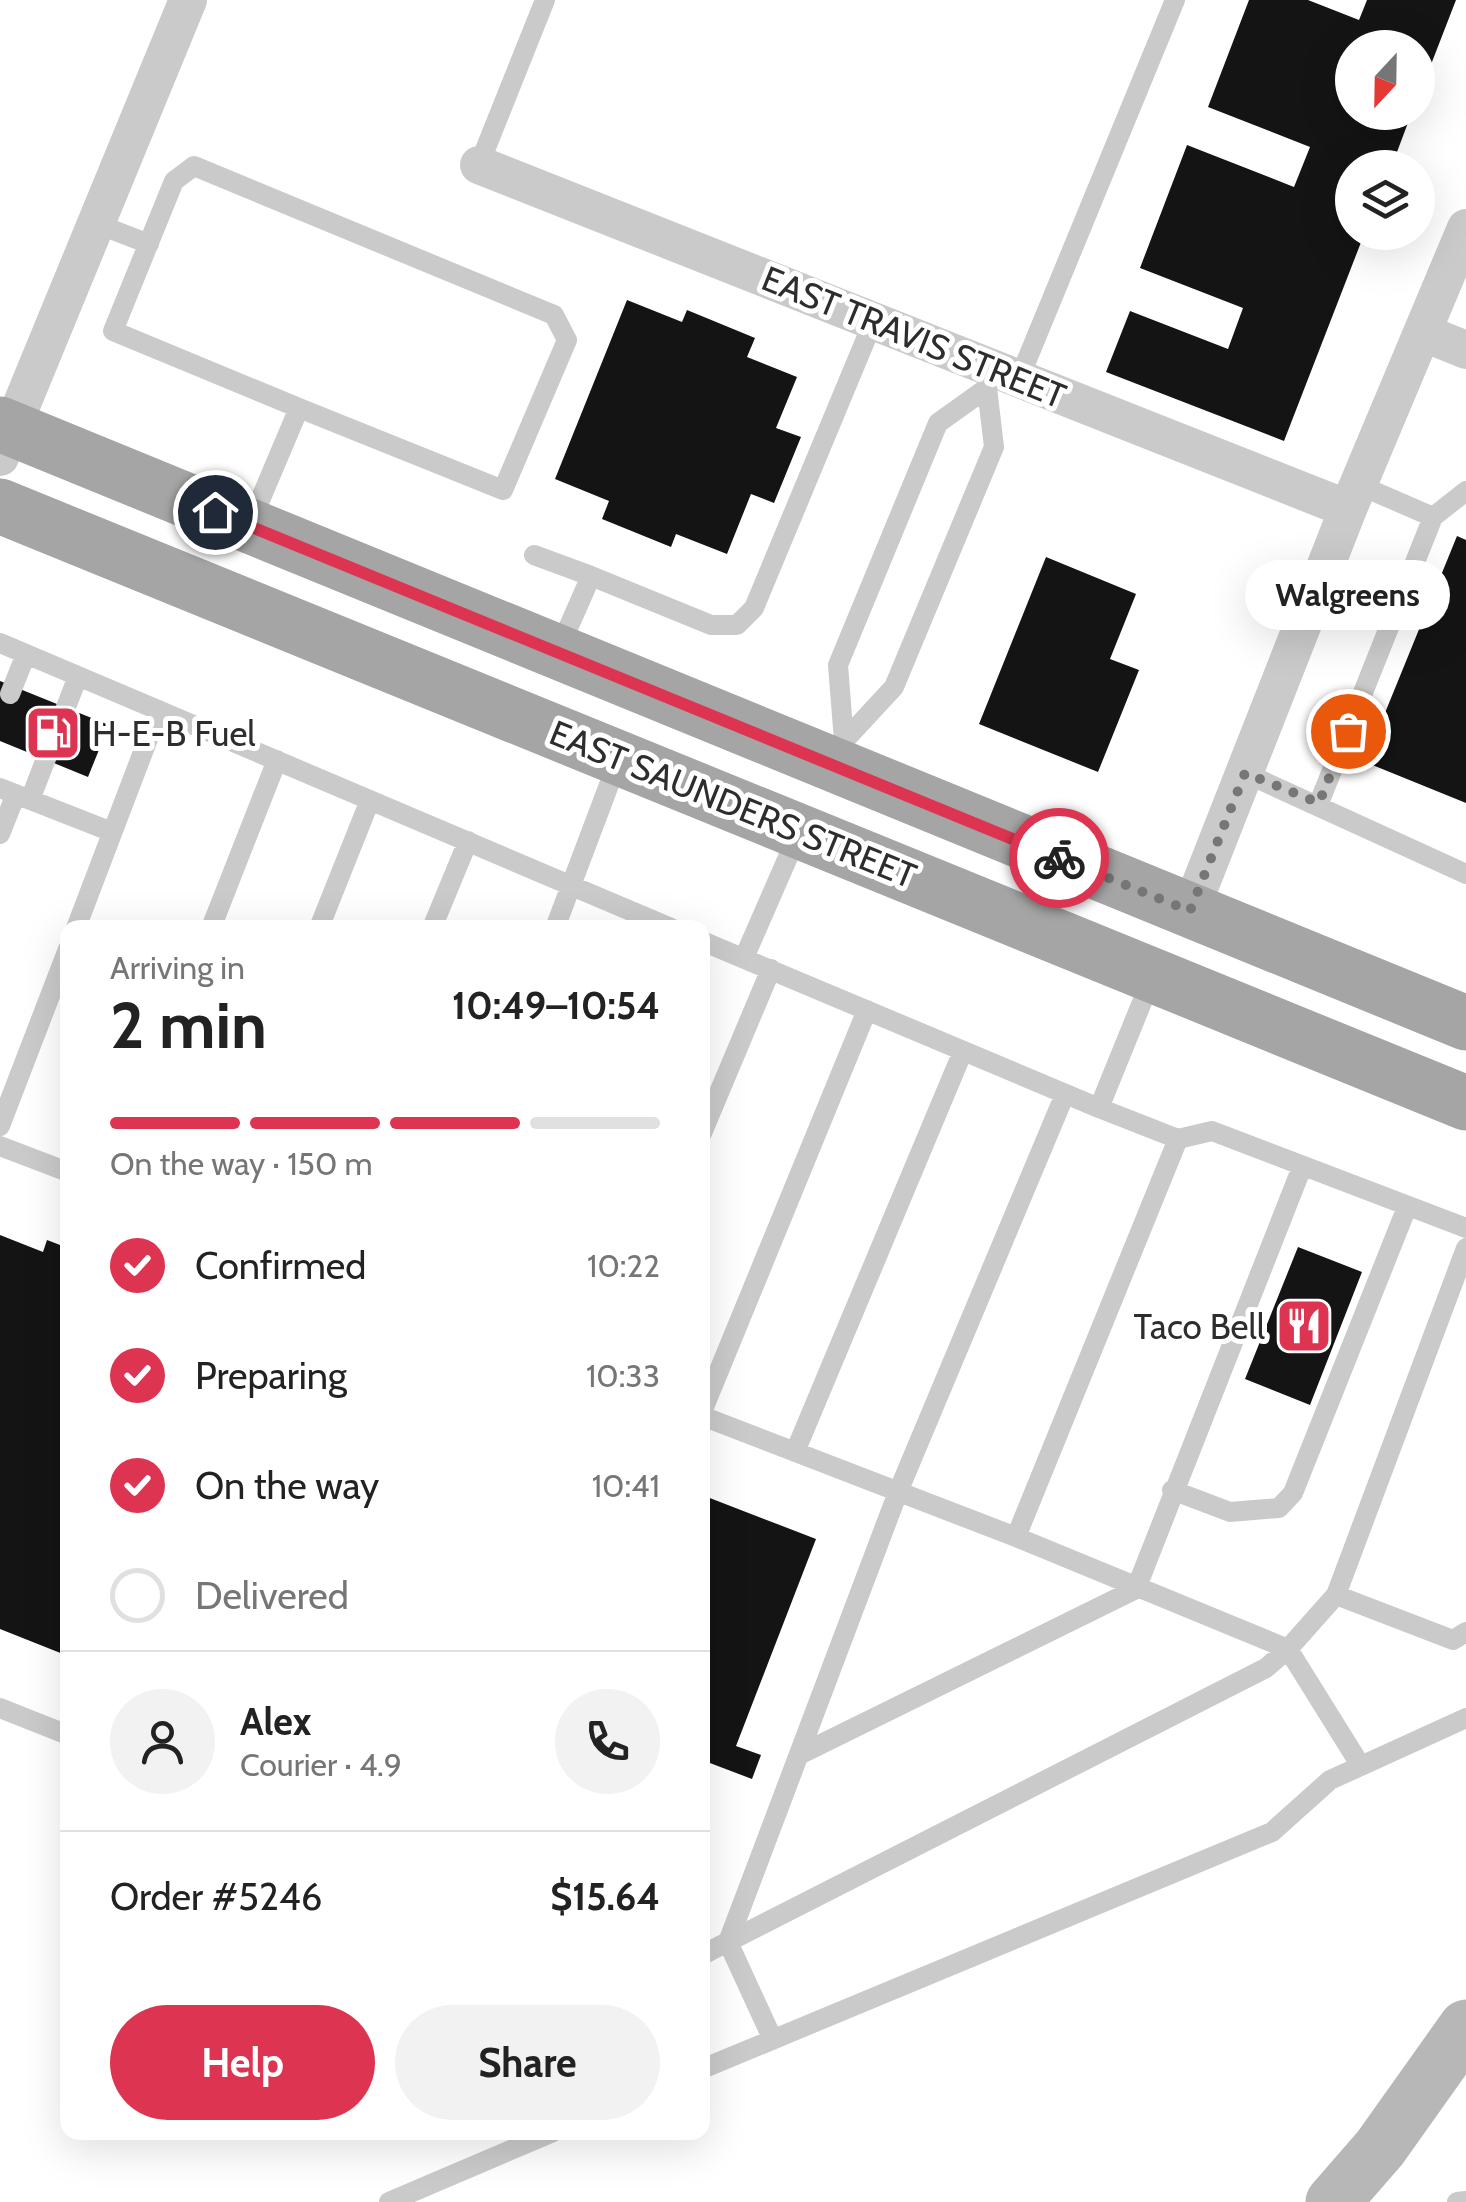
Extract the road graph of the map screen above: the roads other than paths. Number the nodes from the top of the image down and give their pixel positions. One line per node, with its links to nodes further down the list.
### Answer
1 (188, 0): 5 (street)
2 (545, 0): 4 (lane)
3 (1175, 0): 11 (lane)
4 (479, 165): 8 (street, EAST TRAVIS STREET)
5 (94, 222): 7 (lane); 13 (street)
6 (1466, 228): 9 (street)
7 (149, 244): 12 (lane); 12 (lane)
8 (873, 322): 11 (street, EAST TRAVIS STREET); 20 (lane)
9 (1424, 333): 10 (street); 15 (street)
10 (1466, 350)
11 (1000, 379): 15 (street, EAST TRAVIS STREET); 29 (lane); 29 (lane)
12 (299, 408): 18 (lane)
13 (4, 436): 18 (main road, EAST SAUNDERS STREET)
14 (1466, 491): 17 (lane)
15 (1354, 497): 17 (lane); 32 (street)
16 (0, 506): 28 (main road, EAST SAUNDERS STREET)
17 (1433, 517): 35 (lane)
18 (249, 526): 22 (main road, EAST SAUNDERS STREET)
19 (534, 554): 20 (lane)
20 (591, 576): 22 (lane)
21 (0, 644): 23 (lane)
22 (558, 652): 29 (main road, EAST SAUNDERS STREET)
23 (26, 654): 24 (lane); 25 (lane)
24 (78, 676): 26 (lane); 27 (lane)
25 (10, 694)
26 (159, 710): 31 (lane); 37 (lane)
27 (63, 715)
28 (595, 748): 29 (main road); 36 (main road, EAST SAUNDERS STREET); 41 (lane)
29 (838, 754): 42 (main road, EAST SAUNDERS STREET)
30 (47, 756): 33 (lane)
31 (277, 760): 34 (lane); 44 (lane)
32 (1245, 773): 35 (lane); 42 (street)
33 (15, 794): 37 (lane); 38 (lane)
34 (370, 800): 39 (lane); 45 (lane)
35 (1319, 803): 40 (lane)
36 (800, 831): 50 (lane); 53 (main road, EAST SAUNDERS STREET)
37 (112, 832): 43 (lane)
38 (0, 834)
39 (468, 841): 41 (lane); 46 (lane)
40 (1466, 874)
41 (572, 885): 47 (lane); 48 (lane)
42 (1190, 911): 55 (main road, EAST SAUNDERS STREET)
43 (79, 920)
44 (214, 920)
45 (322, 920)
46 (435, 920)
47 (558, 920)
48 (653, 920)
49 (710, 944): 50 (lane)
50 (744, 958): 51 (lane)
51 (771, 969): 54 (lane); 60 (lane)
52 (60, 970): 61 (lane)
53 (1153, 976): 58 (main road, EAST SAUNDERS STREET); 59 (lane)
54 (867, 1010): 56 (lane); 69 (lane)
55 (1466, 1023)
56 (963, 1050): 57 (lane); 71 (lane)
57 (1065, 1094): 59 (lane); 73 (lane)
58 (1466, 1103)
59 (1099, 1108): 62 (lane)
60 (710, 1114)
61 (0, 1126)
62 (1178, 1139): 64 (lane); 74 (lane)
63 (0, 1146): 65 (lane)
64 (1302, 1167): 66 (lane); 72 (lane)
65 (60, 1169)
66 (1407, 1207): 67 (lane); 72 (lane)
67 (1466, 1228)
68 (1466, 1248): 76 (lane)
69 (710, 1394)
70 (710, 1417): 71 (lane)
71 (796, 1452): 73 (lane)
72 (1172, 1490): 75 (lane)
73 (898, 1492): 74 (lane); 82 (lane)
74 (1016, 1537): 75 (lane)
75 (1136, 1589): 78 (lane); 82 (lane)
76 (1336, 1595): 77 (lane); 78 (lane)
77 (1466, 1632)
78 (1288, 1649): 83 (lane); 84 (lane)
79 (0, 1708): 81 (lane)
80 (1466, 1718): 83 (lane)
81 (60, 1732)
82 (801, 1754): 84 (lane)
83 (1358, 1764): 87 (lane)
84 (728, 1942): 85 (lane); 87 (lane)
85 (710, 1951)
86 (1466, 2027): 92 (main road)
87 (772, 2040): 88 (lane)
88 (710, 2066)
89 (534, 2140): 91 (lane)
90 (1466, 2201): 93 (lane)
91 (388, 2202)
92 (1333, 2202)
93 (1458, 2202)

